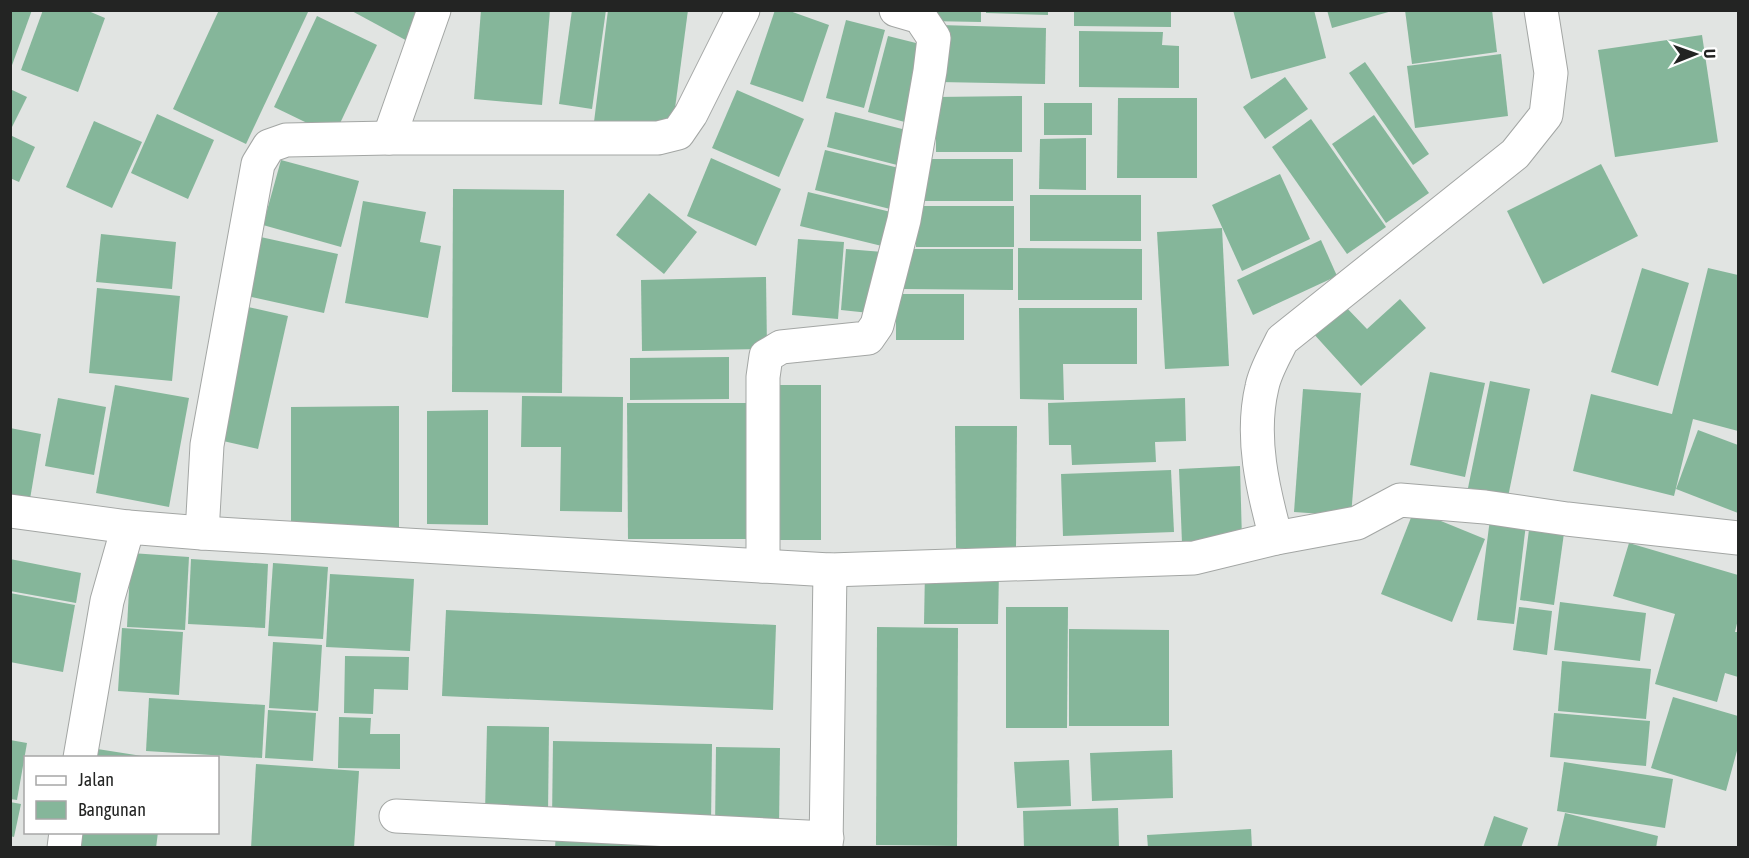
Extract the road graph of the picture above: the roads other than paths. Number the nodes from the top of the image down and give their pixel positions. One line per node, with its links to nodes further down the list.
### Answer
1 (434, 10): 5 (street)
2 (743, 10): 5 (street)
3 (896, 10): 11 (street)
4 (1541, 10): 9 (street)
5 (389, 138): 8 (street)
6 (10, 511): 7 (street)
7 (128, 527): 8 (street); 13 (street)
8 (202, 533): 11 (street)
9 (1276, 538): 10 (street); 12 (street)
10 (1738, 538)
11 (763, 566): 12 (street)
12 (830, 570): 15 (street)
13 (80, 756)
14 (396, 816): 15 (street)
15 (827, 843)

